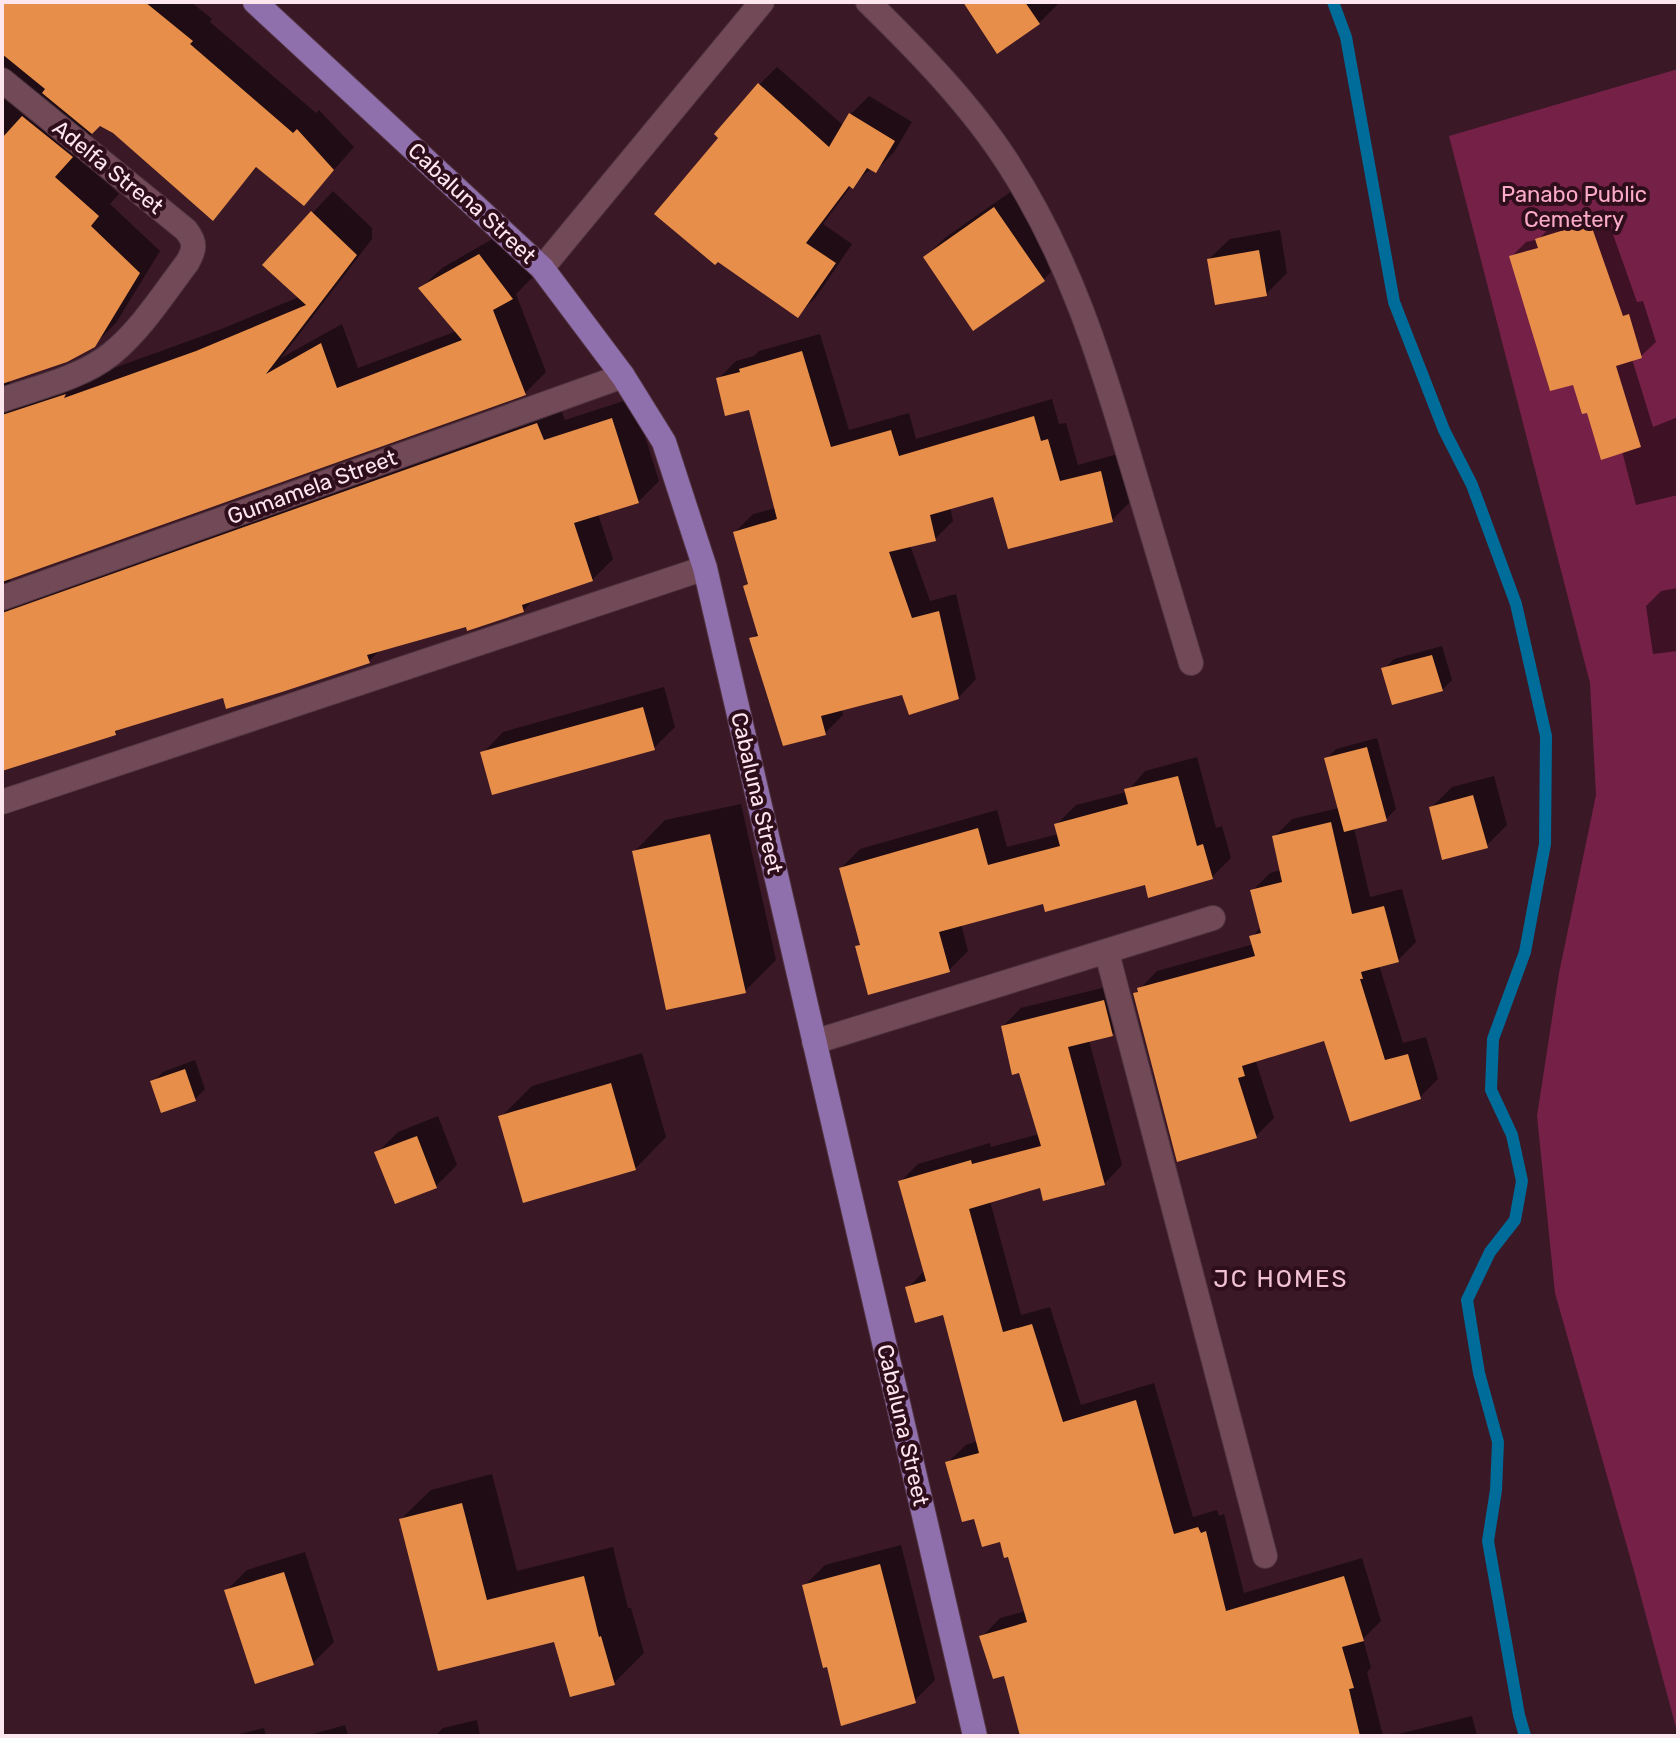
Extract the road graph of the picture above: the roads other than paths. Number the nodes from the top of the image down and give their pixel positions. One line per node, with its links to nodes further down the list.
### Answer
1 (255, 2): 5 (main road, Cabaluna Street)
2 (762, 2): 5 (street)
3 (868, 2): 10 (street)
4 (4, 87): 7 (street, Adelfa Street)
5 (542, 268): 6 (main road, Cabaluna Street)
6 (623, 376): 8 (main road, Cabaluna Street); 9 (street, Gumamela Street)
7 (2, 400)
8 (705, 568): 11 (street); 14 (main road, Cabaluna Street)
9 (2, 598)
10 (1191, 663)
11 (2, 802)
12 (1213, 918): 13 (street)
13 (1107, 953): 14 (street); 15 (street)
14 (814, 1042): 16 (main road, Cabaluna Street)
15 (1265, 1556)
16 (975, 1736)

